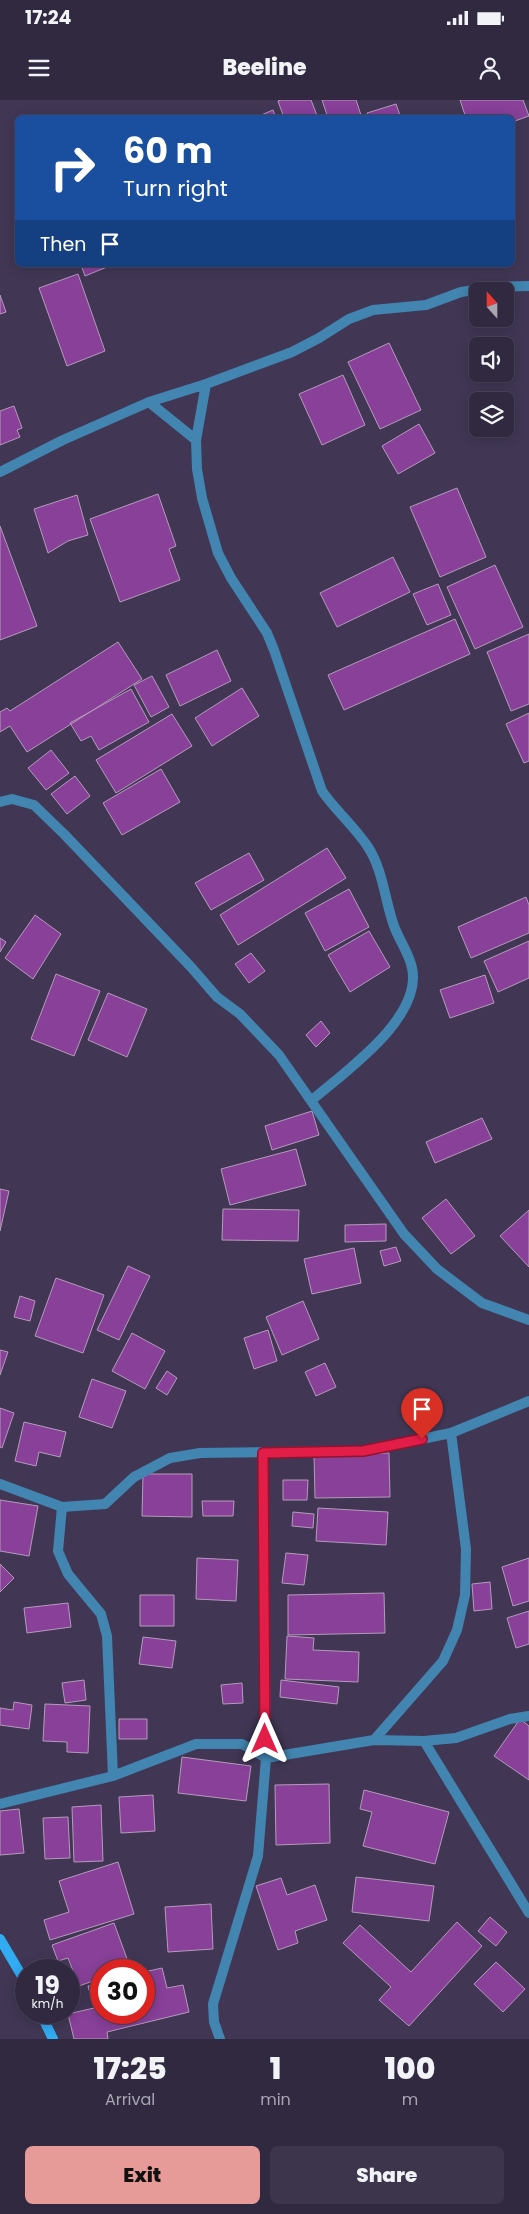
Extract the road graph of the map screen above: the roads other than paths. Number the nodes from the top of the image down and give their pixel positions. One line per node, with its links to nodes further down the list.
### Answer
1 (529, 286): 2 (street)
2 (206, 384): 3 (street); 4 (street)
3 (149, 402): 4 (street); 5 (street)
4 (196, 440): 7 (street)
5 (0, 472)
6 (0, 802): 7 (street)
7 (311, 1101): 8 (street)
8 (529, 1320)
9 (529, 1401): 10 (street)
10 (451, 1433): 11 (street); 15 (street)
11 (263, 1453): 13 (street); 17 (street)
12 (0, 1484): 13 (street)
13 (62, 1507): 18 (street)
14 (529, 1716): 16 (street)
15 (374, 1740): 16 (street); 17 (street)
16 (424, 1741): 20 (street)
17 (266, 1758): 18 (street); 25 (street)
18 (113, 1776): 19 (street)
19 (0, 1804)
20 (529, 1913)
21 (0, 1939): 22 (street)
22 (15, 1964)
23 (46, 2024): 24 (street)
24 (53, 2039)
25 (220, 2039)

